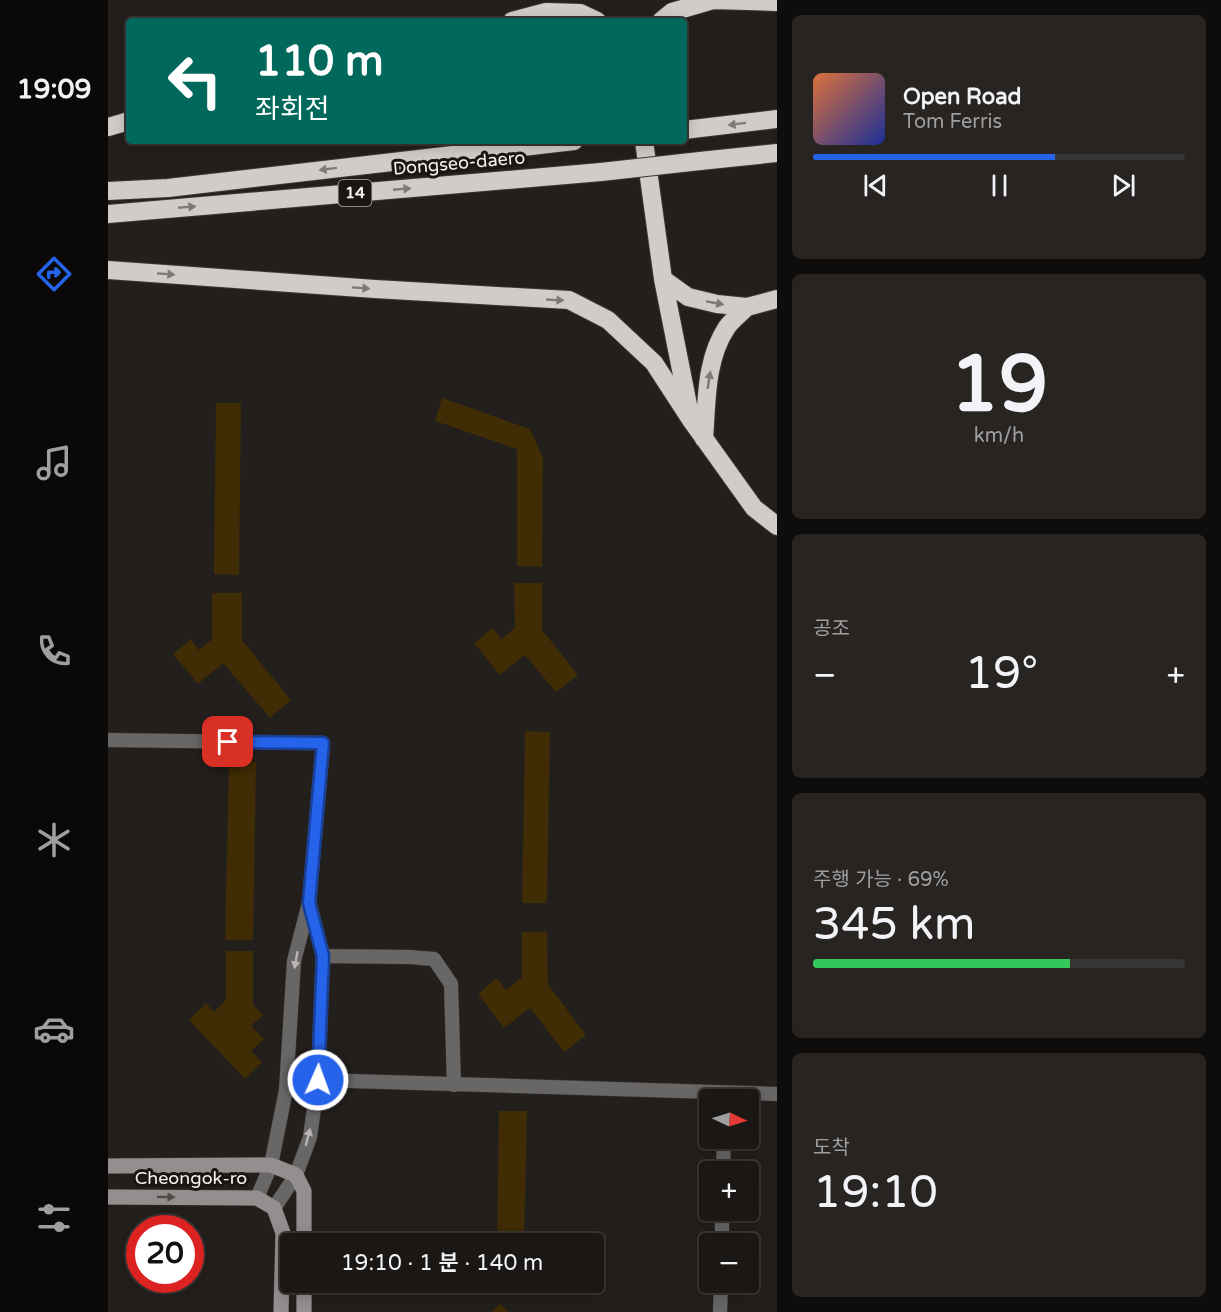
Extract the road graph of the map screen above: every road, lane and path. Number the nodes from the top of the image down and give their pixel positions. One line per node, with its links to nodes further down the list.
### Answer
1 (777, 2): 4 (highway)
2 (523, 18): 3 (highway)
3 (591, 18)
4 (665, 18)
5 (777, 119): 8 (highway, one-way to 8)
6 (126, 122): 7 (highway)
7 (108, 127)
8 (691, 130)
9 (548, 144): 12 (highway, Dongseo-daero / 14, one-way to 12)
10 (644, 144): 15 (highway)
11 (777, 153): 13 (highway, Dongseo-daero / 14, one-way to 11, bridge)
12 (108, 191)
13 (108, 214)
14 (108, 270): 18 (highway, one-way to 18)
15 (663, 279): 17 (highway, one-way to 17); 18 (highway)
16 (777, 298): 17 (highway)
17 (747, 307): 19 (highway, one-way to 17)
18 (691, 420): 19 (highway)
19 (704, 439): 20 (highway)
20 (777, 526)
21 (108, 740): 22 (lane)
22 (309, 903): 23 (lane); 30 (lane, one-way to 30)
23 (323, 956): 24 (lane); 25 (lane)
24 (318, 1080): 25 (lane); 31 (lane, one-way to 24)
25 (454, 1084): 27 (lane)
26 (777, 1094): 28 (lane)
27 (699, 1095)
28 (759, 1095)
29 (108, 1166): 30 (street, Cheongok-ro)
30 (271, 1166): 31 (street, Cheongok-ro); 33 (lane)
31 (296, 1175): 34 (lane); 35 (street)
32 (108, 1197): 33 (street, Cheongok-ro, one-way to 33)
33 (257, 1198): 34 (street, Cheongok-ro)
34 (274, 1208): 38 (street)
35 (304, 1233)
36 (304, 1293): 39 (street)
37 (721, 1293): 40 (lane)
38 (281, 1312)
39 (304, 1312)
40 (720, 1312)

